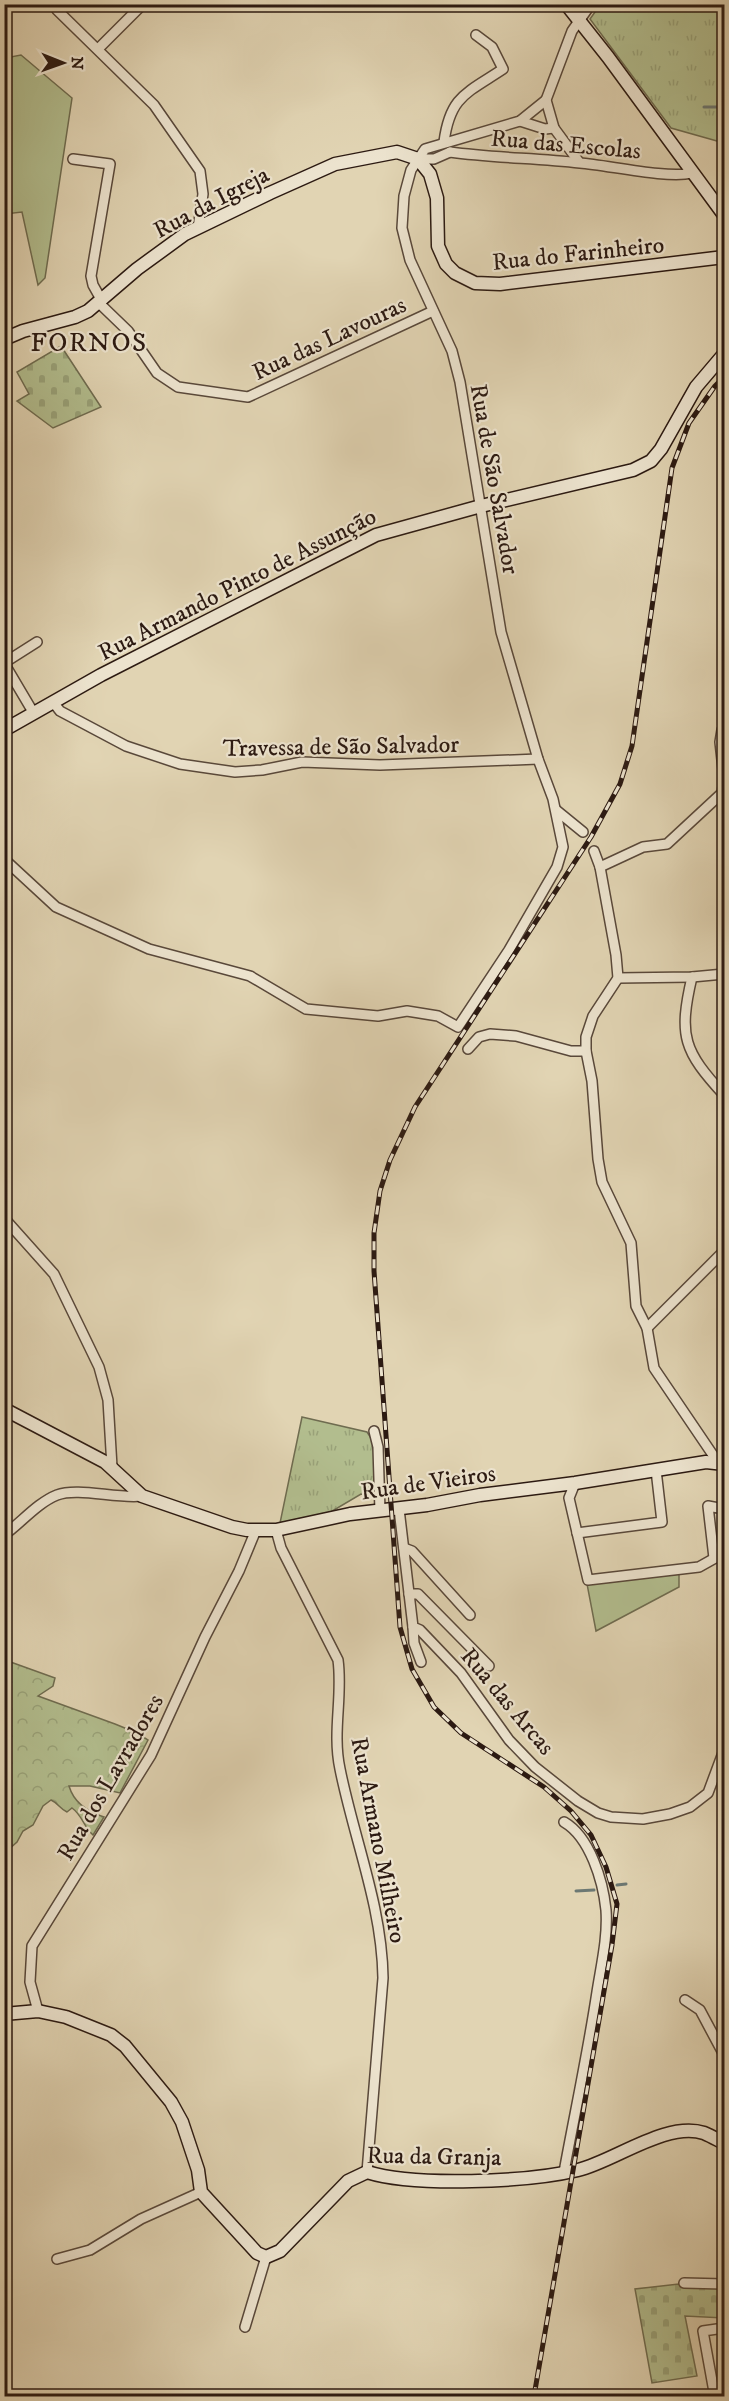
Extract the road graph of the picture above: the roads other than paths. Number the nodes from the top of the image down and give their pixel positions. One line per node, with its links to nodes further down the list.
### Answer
1 (54, 4): 7 (street)
2 (143, 4): 7 (street)
3 (566, 4): 5 (street)
4 (591, 4): 5 (street)
5 (578, 21): 8 (street); 16 (street)
6 (476, 35): 11 (street)
7 (98, 49): 18 (street)
8 (546, 100): 9 (street); 10 (street)
9 (520, 121): 10 (street); 11 (street)
10 (554, 128): 15 (street)
11 (444, 142): 12 (street); 14 (street)
12 (450, 152): 14 (street); 15 (street, Rua das Escolas)
13 (73, 159): 20 (street)
14 (418, 159): 18 (street, Rua da Igreja); 19 (street, Rua do Farinheiro); 21 (street, Rua de São Salvador)
15 (579, 162): 16 (street, Rua das Escolas)
16 (691, 173): 17 (street)
17 (724, 215)
18 (198, 228): 20 (street, Rua da Igreja)
19 (724, 256)
20 (101, 302): 21 (street, Rua das Lavouras); 22 (street, Rua da Igreja)
21 (434, 311): 24 (street, Rua de São Salvador)
22 (4, 339)
23 (724, 354): 24 (street, Rua Armando Pinto de Assunção)
24 (481, 506): 27 (street, Rua Armando Pinto de Assunção); 31 (street, Rua de São Salvador)
25 (37, 642): 26 (street)
26 (4, 663): 28 (street)
27 (53, 702): 28 (street, Rua Armando Pinto de Assunção); 31 (street, Travessa de São Salvador)
28 (33, 712): 30 (street, Rua Armando Pinto de Assunção)
29 (724, 728): 32 (street)
30 (4, 730)
31 (538, 759): 33 (street, Rua de São Salvador)
32 (724, 780): 37 (street)
33 (556, 810): 34 (street); 36 (street, Rua de São Salvador)
34 (583, 832)
35 (594, 851): 37 (street)
36 (4, 859)
37 (600, 867): 40 (street)
38 (724, 974): 39 (street)
39 (692, 977): 40 (street); 43 (street)
40 (618, 978): 42 (street)
41 (468, 1048): 42 (street)
42 (586, 1051): 46 (street)
43 (724, 1095)
44 (4, 1218): 50 (street)
45 (724, 1251): 46 (street)
46 (647, 1328): 49 (street)
47 (4, 1408): 50 (street)
48 (374, 1431): 56 (street)
49 (721, 1463): 51 (street, Rua de Vieiros)
50 (112, 1467): 53 (street)
51 (656, 1470): 52 (street, Rua de Vieiros); 59 (street)
52 (575, 1483): 54 (street, Rua de Vieiros); 59 (street)
53 (142, 1496): 57 (street, Rua de Vieiros); 60 (street)
54 (399, 1509): 56 (street, Rua de Vieiros); 61 (street)
55 (724, 1509): 63 (street)
56 (380, 1511): 58 (street, Rua de Vieiros)
57 (256, 1530): 58 (street, Rua de Vieiros); 72 (street, Rua dos Lavradores)
58 (276, 1530): 76 (street, Rua Armano Milheiro)
59 (577, 1533): 63 (street)
60 (4, 1535)
61 (404, 1548): 64 (street); 65 (street)
62 (724, 1553): 63 (street)
63 (714, 1558)
64 (410, 1594): 66 (street); 68 (street)
65 (470, 1615)
66 (413, 1627): 67 (street); 69 (street, Rua das Arcas)
67 (421, 1662)
68 (489, 1666)
69 (724, 1750)
70 (564, 1822): 77 (street)
71 (685, 2000): 74 (street)
72 (38, 2012): 73 (street); 78 (street)
73 (4, 2014)
74 (724, 2055)
75 (724, 2143): 77 (street, Rua da Granja)
76 (367, 2172): 77 (street, Rua da Granja); 79 (street, Rua da Granja)
77 (564, 2172)
78 (201, 2192): 79 (street); 80 (street)
79 (266, 2257): 83 (street)
80 (57, 2259)
81 (684, 2283): 82 (street)
82 (724, 2283)
83 (245, 2327)
84 (724, 2328): 85 (street)
85 (714, 2392)

